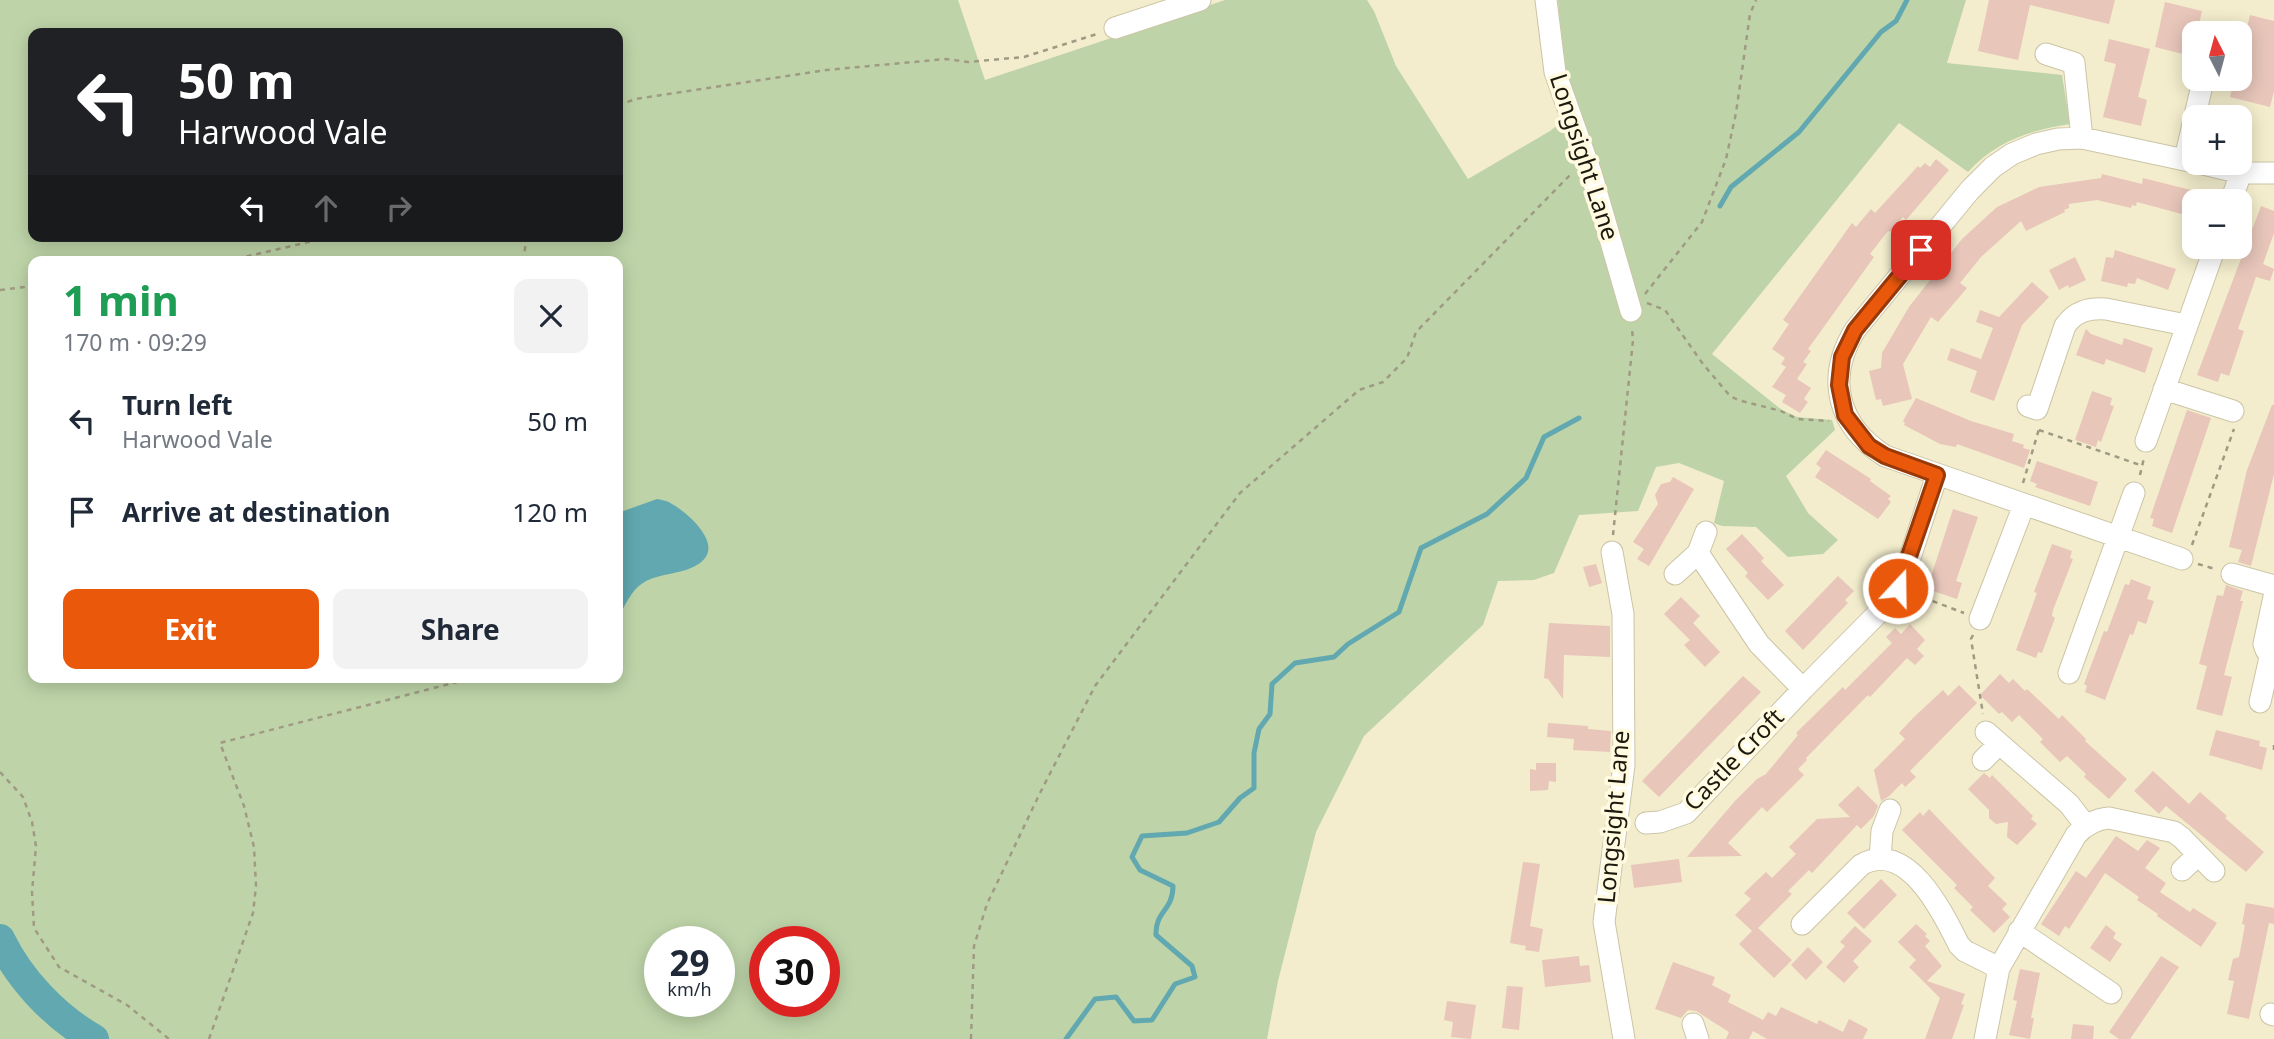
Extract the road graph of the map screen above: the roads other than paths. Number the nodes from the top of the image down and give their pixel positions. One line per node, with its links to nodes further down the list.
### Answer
1 (1200, 0): 3 (street)
2 (1546, 0): 10 (street, Longsight Lane)
3 (1115, 28)
4 (2046, 54): 5 (street)
5 (2082, 138): 6 (street); 16 (street)
6 (2182, 159)
7 (2252, 173): 8 (street)
8 (2274, 173)
9 (2211, 259): 11 (street)
10 (1631, 311)
11 (2186, 325): 12 (street); 14 (street)
12 (2164, 389): 13 (street); 15 (street)
13 (2233, 411)
14 (2034, 415)
15 (2146, 441)
16 (1937, 475): 18 (street); 31 (street, Castle Croft)
17 (2133, 493): 20 (street)
18 (2020, 504): 20 (street); 28 (street)
19 (1706, 532): 22 (street)
20 (2118, 537): 23 (street); 30 (street)
21 (1612, 552): 45 (street, Longsight Lane)
22 (1698, 552): 25 (street); 31 (street, Castle Croft)
23 (2184, 559)
24 (2232, 573): 26 (street)
25 (1675, 574)
26 (2274, 586)
27 (2274, 597): 29 (street)
28 (1980, 620)
29 (2273, 654): 32 (street)
30 (2070, 659)
31 (1802, 689): 36 (street, Castle Croft)
32 (2260, 702)
33 (1983, 760): 35 (street)
34 (1891, 810): 38 (street)
35 (2086, 826): 37 (street); 42 (street)
36 (1656, 827)
37 (2198, 855): 39 (street); 40 (street)
38 (1880, 859): 41 (street); 43 (street)
39 (2182, 870)
40 (2214, 871)
41 (1812, 922)
42 (2019, 931): 43 (street); 44 (street)
43 (1999, 968): 46 (street)
44 (2111, 993)
45 (1624, 1039)
46 (1986, 1039)

